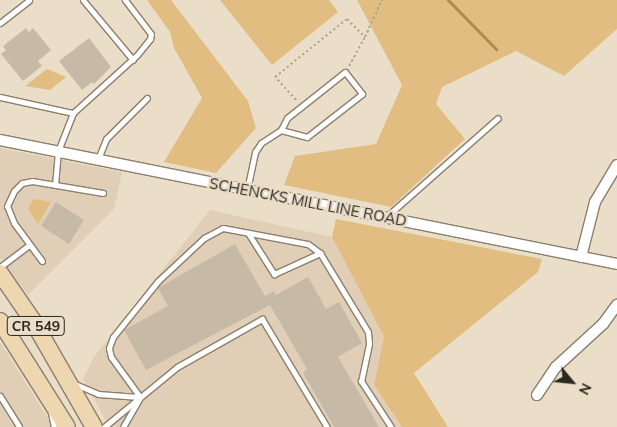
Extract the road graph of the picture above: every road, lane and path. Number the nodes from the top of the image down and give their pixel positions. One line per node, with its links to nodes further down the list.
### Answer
1 (29, 0): 5 (lane)
2 (83, 0): 7 (lane)
3 (125, 0): 7 (lane)
4 (382, 0): 6 (path)
5 (0, 22)
6 (364, 37): 8 (path); 11 (path)
7 (132, 60): 12 (lane)
8 (345, 72): 11 (lane); 14 (lane)
9 (0, 97): 12 (lane)
10 (146, 98): 17 (lane)
11 (301, 107): 14 (lane)
12 (73, 113): 16 (lane)
13 (498, 118): 22 (lane)
14 (281, 130): 20 (lane)
15 (0, 140): 16 (street, SCHENCKS MILL LINE ROAD)
16 (58, 151): 17 (street, SCHENCKS MILL LINE ROAD); 19 (lane)
17 (97, 160): 20 (street, SCHENCKS MILL LINE ROAD)
18 (617, 165): 26 (street)
19 (54, 183): 21 (lane); 24 (lane)
20 (247, 190): 22 (street, SCHENCKS MILL LINE ROAD)
21 (103, 193)
22 (386, 218): 26 (street, SCHENCKS MILL LINE ROAD)
23 (248, 234): 25 (lane); 25 (lane); 37 (lane)
24 (29, 245): 27 (lane); 29 (lane)
25 (320, 253): 46 (lane)
26 (581, 257): 28 (street, SCHENCKS MILL LINE ROAD)
27 (42, 262)
28 (617, 264)
29 (0, 267)
30 (0, 273): 33 (main road, CR 549)
31 (617, 305): 35 (street)
32 (0, 320): 34 (main road, CR 549)
33 (68, 381): 37 (lane); 43 (main road, CR 549)
34 (46, 393): 41 (lane); 42 (main road, CR 549)
35 (537, 395)
36 (0, 396): 38 (lane)
37 (140, 397): 39 (lane); 44 (lane); 45 (lane)
38 (2, 404): 40 (lane)
39 (123, 426)
40 (19, 427)
41 (54, 427)
42 (67, 427)
43 (94, 427)
44 (104, 427)
45 (327, 427)
46 (391, 427)

